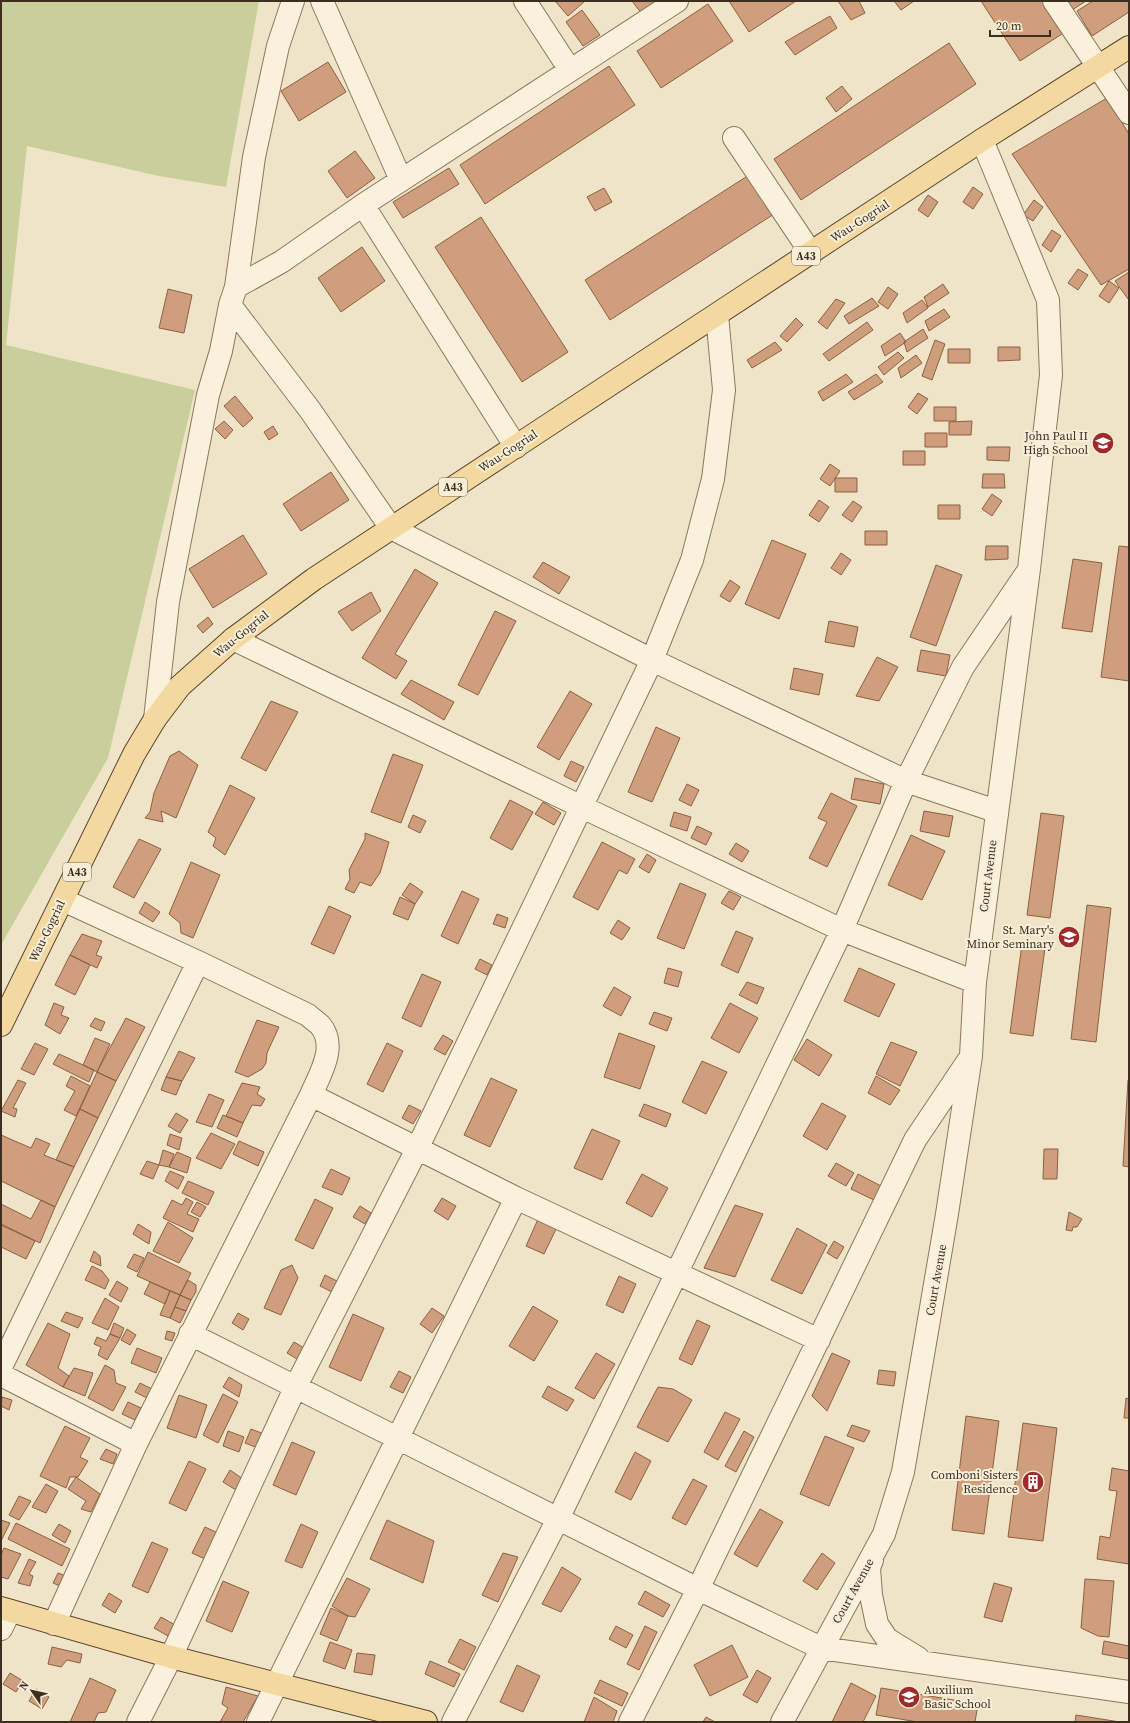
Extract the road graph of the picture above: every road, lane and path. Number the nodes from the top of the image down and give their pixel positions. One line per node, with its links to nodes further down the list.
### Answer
1 (293, 1): 15 (street)
2 (322, 1): 12 (street)
3 (525, 1): 8 (street)
4 (677, 1): 8 (street)
5 (1054, 1): 7 (street)
6 (1129, 47): 7 (main road, Wau-Gogrial / A43)
7 (1098, 68): 9 (street); 11 (main road, Wau-Gogrial / A43)
8 (570, 70): 12 (street)
9 (1126, 105)
10 (734, 138): 14 (street)
11 (982, 140): 14 (main road, Wau-Gogrial / A43); 19 (street, Court Avenue)
12 (401, 180): 13 (street)
13 (363, 205): 15 (street); 17 (street)
14 (811, 253): 16 (main road, Wau-Gogrial / A43)
15 (233, 296): 18 (street); 22 (street)
16 (717, 315): 17 (main road, Wau-Gogrial / A43); 21 (street)
17 (516, 446): 18 (main road, Wau-Gogrial / A43)
18 (391, 528): 20 (main road, Wau-Gogrial / A43); 21 (street)
19 (1029, 569): 23 (street); 25 (street, Court Avenue)
20 (233, 639): 22 (main road, Wau-Gogrial / A43); 24 (street)
21 (652, 660): 23 (street); 24 (street)
22 (155, 719): 26 (main road, Wau-Gogrial / A43)
23 (906, 781): 25 (street); 27 (street)
24 (582, 807): 27 (street); 33 (street)
25 (996, 812): 29 (street, Court Avenue)
26 (63, 900): 28 (street); 30 (main road, Wau-Gogrial / A43)
27 (842, 930): 29 (street); 35 (street)
28 (198, 962): 32 (street); 38 (street)
29 (975, 982): 31 (street, Court Avenue)
30 (1, 1025)
31 (971, 1056): 37 (street); 44 (street, Court Avenue)
32 (311, 1095): 33 (street); 36 (street)
33 (417, 1149): 34 (street); 40 (street)
34 (516, 1198): 35 (street); 41 (street)
35 (676, 1274): 37 (street); 43 (street)
36 (190, 1334): 40 (street); 42 (street)
37 (818, 1340): 45 (street)
38 (1, 1368)
39 (1, 1375): 42 (street)
40 (295, 1388): 41 (street); 49 (street)
41 (397, 1438): 43 (street); 51 (street)
42 (136, 1444): 47 (street)
43 (558, 1519): 45 (street); 56 (street)
44 (884, 1534): 48 (street, Court Avenue); 50 (street)
45 (698, 1589): 48 (street); 57 (street)
46 (4, 1616): 47 (main road)
47 (54, 1624): 49 (main road)
48 (821, 1648): 50 (street); 58 (street, Court Avenue)
49 (171, 1657): 51 (main road); 53 (street)
50 (924, 1662): 52 (street)
51 (276, 1685): 54 (street); 55 (main road)
52 (1129, 1692)
53 (138, 1722)
54 (258, 1722)
55 (426, 1722)
56 (453, 1722)
57 (630, 1722)
58 (782, 1722)

